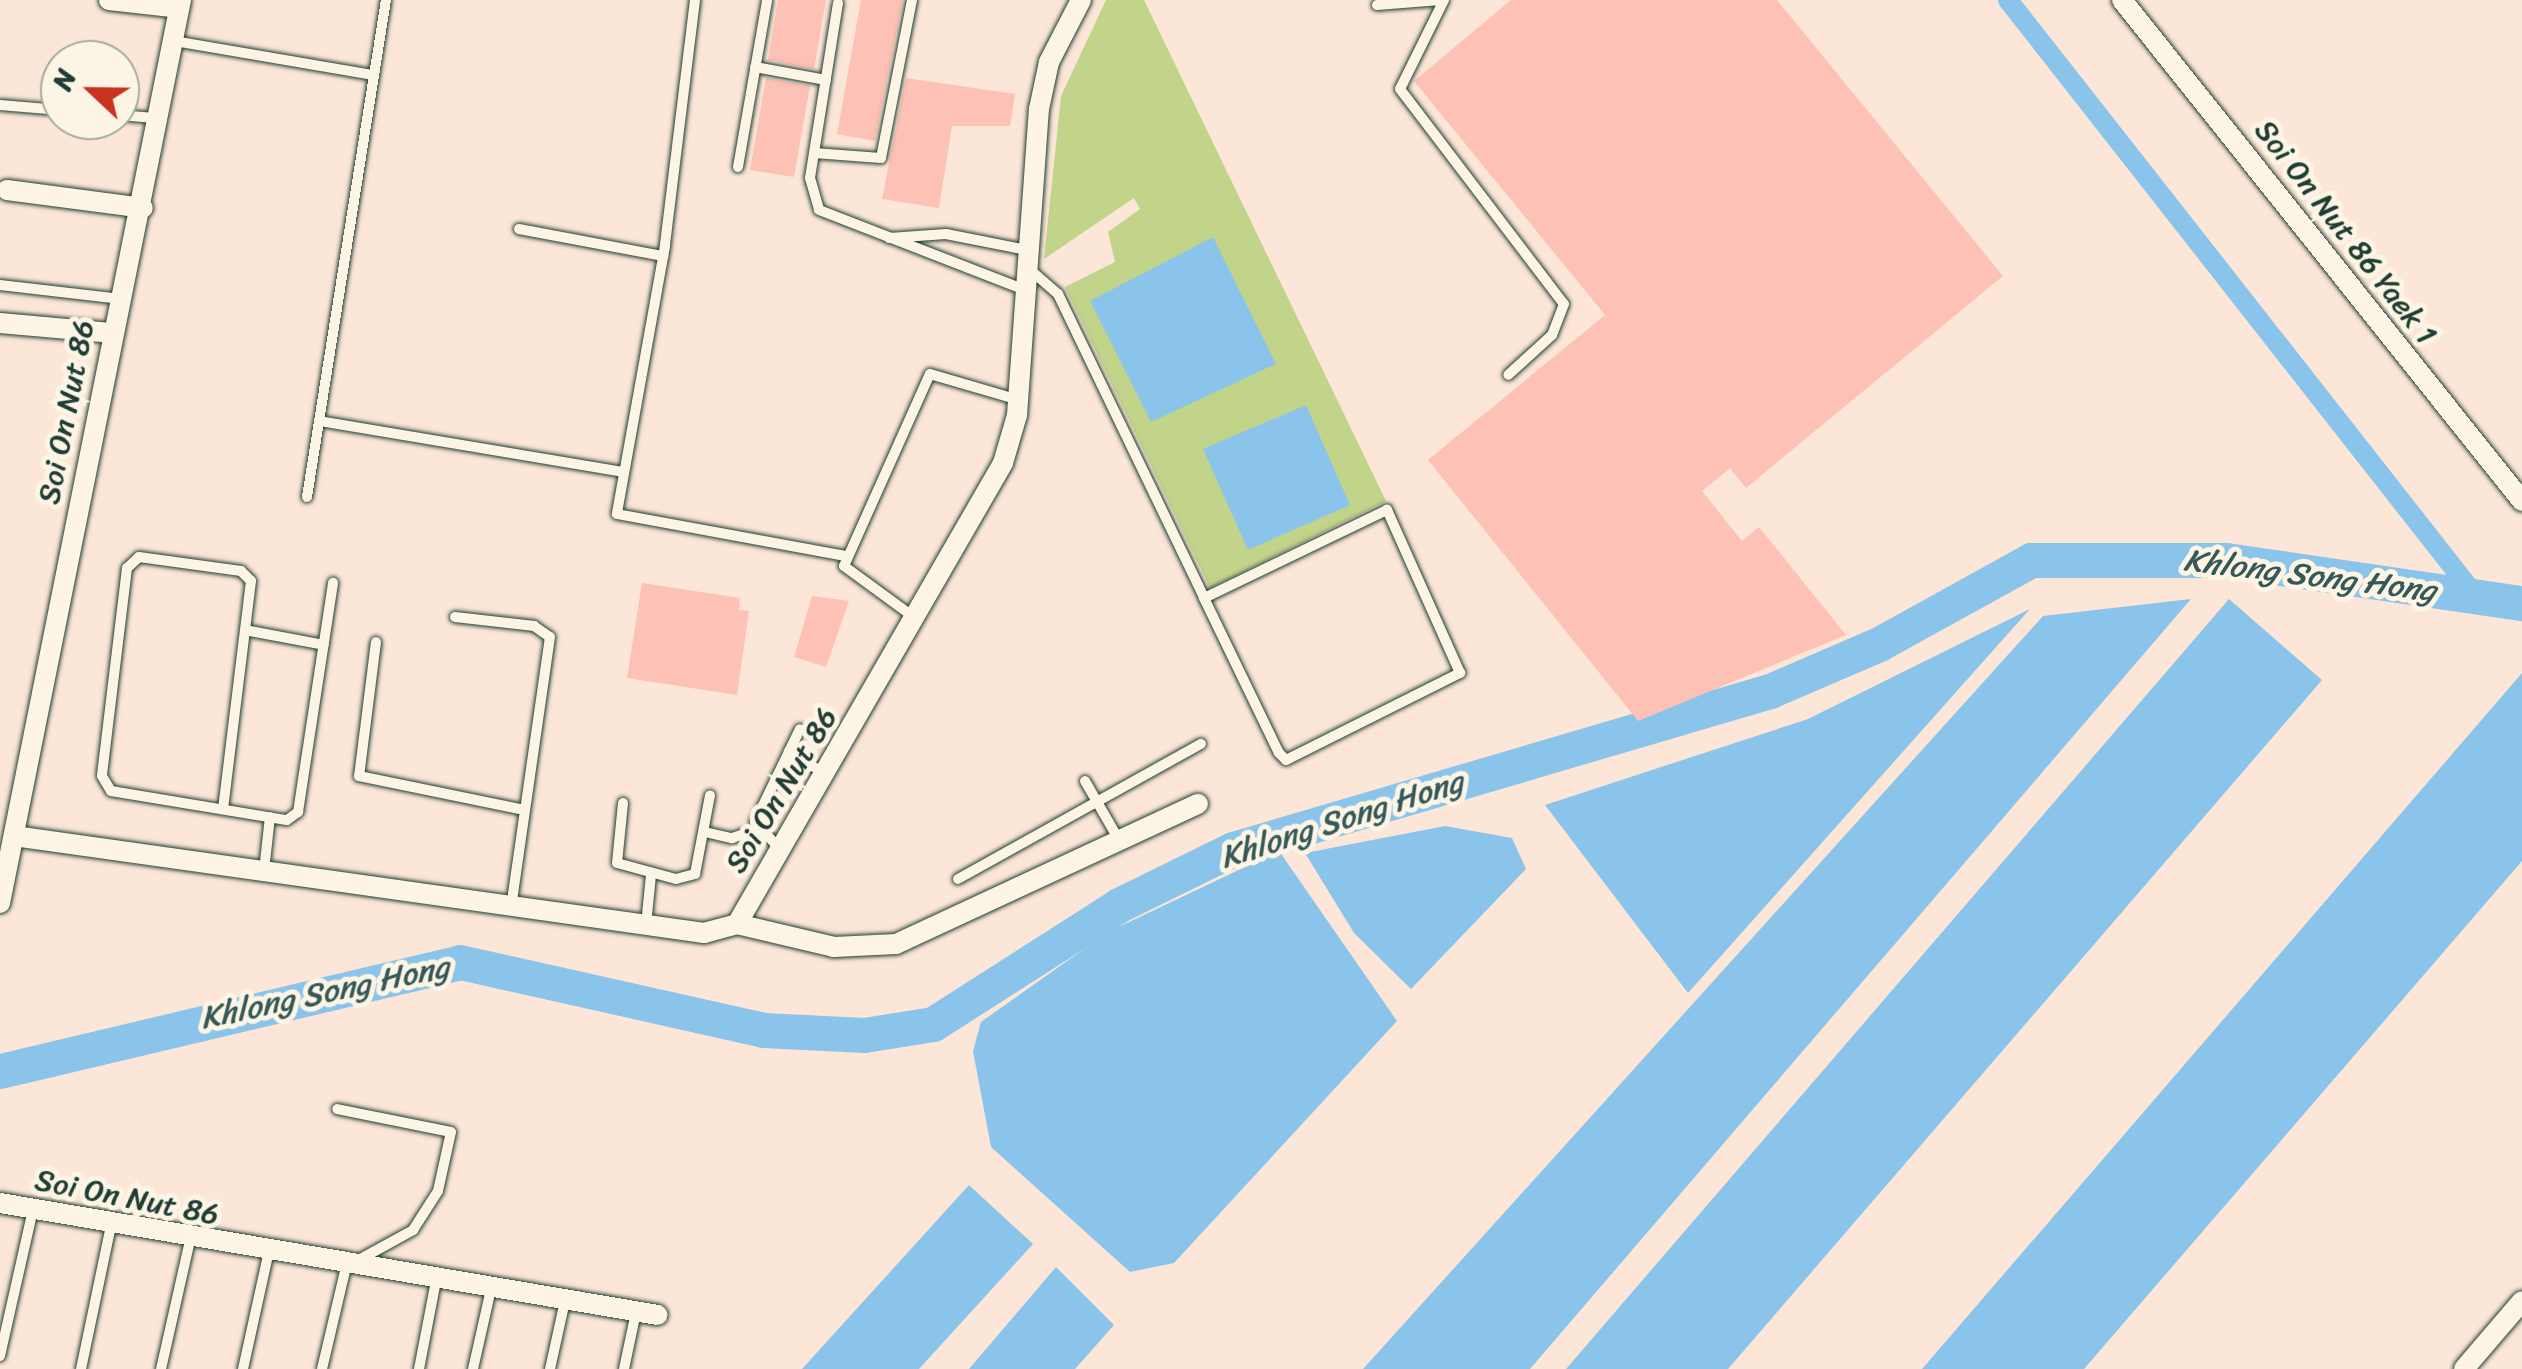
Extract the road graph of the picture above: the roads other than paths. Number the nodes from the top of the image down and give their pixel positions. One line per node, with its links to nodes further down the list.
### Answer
1 (108, 0): 10 (street)
2 (386, 0): 14 (lane)
3 (696, 0): 26 (lane)
4 (767, 0): 13 (lane)
5 (912, 0): 20 (lane)
6 (1081, 0): 27 (street, Soi On Nut 86)
7 (1442, 0): 11 (lane); 33 (lane)
8 (2122, 0): 38 (street, Soi On Nut 86 Yaek 1)
9 (838, 3): 15 (lane)
10 (180, 4): 12 (street, Soi On Nut 86)
11 (1377, 5)
12 (172, 40): 14 (lane); 19 (street, Soi On Nut 86)
13 (755, 68): 15 (lane); 21 (lane)
14 (373, 75): 35 (lane)
15 (826, 80): 20 (lane)
16 (0, 105): 17 (lane)
17 (40, 108)
18 (140, 117): 19 (lane)
19 (157, 118): 23 (street, Soi On Nut 86)
20 (814, 153): 25 (lane)
21 (738, 167)
22 (8, 190): 23 (street)
23 (143, 208): 30 (street, Soi On Nut 86)
24 (519, 228): 26 (lane)
25 (888, 238): 27 (lane); 29 (lane)
26 (663, 256): 36 (lane)
27 (1027, 259): 29 (street, Soi On Nut 86); 41 (lane)
28 (0, 285): 30 (lane)
29 (1026, 290): 34 (street, Soi On Nut 86)
30 (121, 299): 32 (street, Soi On Nut 86)
31 (0, 322): 32 (street)
32 (111, 333): 61 (street, Soi On Nut 86)
33 (1508, 375)
34 (1019, 400): 39 (lane); 43 (street, Soi On Nut 86)
35 (319, 422): 36 (lane); 37 (lane)
36 (624, 472): 39 (lane)
37 (307, 496)
38 (2522, 501)
39 (846, 556): 43 (lane)
40 (333, 583): 46 (lane)
41 (1204, 598): 41 (lane)
42 (455, 617): 57 (lane)
43 (916, 618): 50 (street, Soi On Nut 86)
44 (250, 631): 46 (lane); 56 (lane); 56 (lane)
45 (376, 642): 57 (lane)
46 (324, 645): 58 (lane)
47 (800, 729): 49 (lane)
48 (1201, 744): 53 (lane)
49 (789, 751): 50 (lane); 59 (lane)
50 (825, 774): 63 (street, Soi On Nut 86)
51 (1086, 781): 53 (lane)
52 (710, 795): 60 (lane)
53 (1097, 801): 62 (lane); 67 (lane)
54 (623, 804): 66 (lane)
55 (1198, 804): 62 (street)
56 (223, 809): 58 (lane)
57 (525, 810): 69 (lane)
58 (270, 817): 65 (lane)
59 (760, 830): 60 (lane); 63 (lane)
60 (705, 832): 66 (lane)
61 (14, 836): 64 (street, Soi On Nut 86); 65 (street)
62 (1120, 841): 71 (street)
63 (781, 850): 71 (street, Soi On Nut 86)
64 (4, 866): 68 (street, Soi On Nut 86)
65 (264, 871): 69 (street)
66 (650, 874): 70 (lane)
67 (958, 878)
68 (0, 903)
69 (511, 906): 70 (street)
70 (646, 924): 71 (street)
71 (736, 924)
72 (337, 1109): 78 (lane)
73 (0, 1203): 74 (street, Soi On Nut 86)
74 (33, 1210): 75 (street, Soi On Nut 86); 85 (lane)
75 (111, 1225): 76 (street, Soi On Nut 86); 86 (lane)
76 (190, 1240): 77 (street, Soi On Nut 86); 87 (lane)
77 (268, 1255): 78 (street, Soi On Nut 86); 88 (lane)
78 (346, 1267): 79 (street, Soi On Nut 86); 89 (lane)
79 (436, 1281): 80 (street, Soi On Nut 86); 90 (lane)
80 (491, 1289): 81 (street, Soi On Nut 86); 91 (lane)
81 (565, 1301): 82 (street, Soi On Nut 86); 92 (lane)
82 (636, 1312): 84 (street, Soi On Nut 86); 93 (lane)
83 (2518, 1312): 94 (street)
84 (658, 1315)
85 (0, 1356)
86 (80, 1369)
87 (161, 1369)
88 (243, 1369)
89 (322, 1369)
90 (419, 1369)
91 (474, 1369)
92 (550, 1369)
93 (624, 1369)
94 (2464, 1369)

